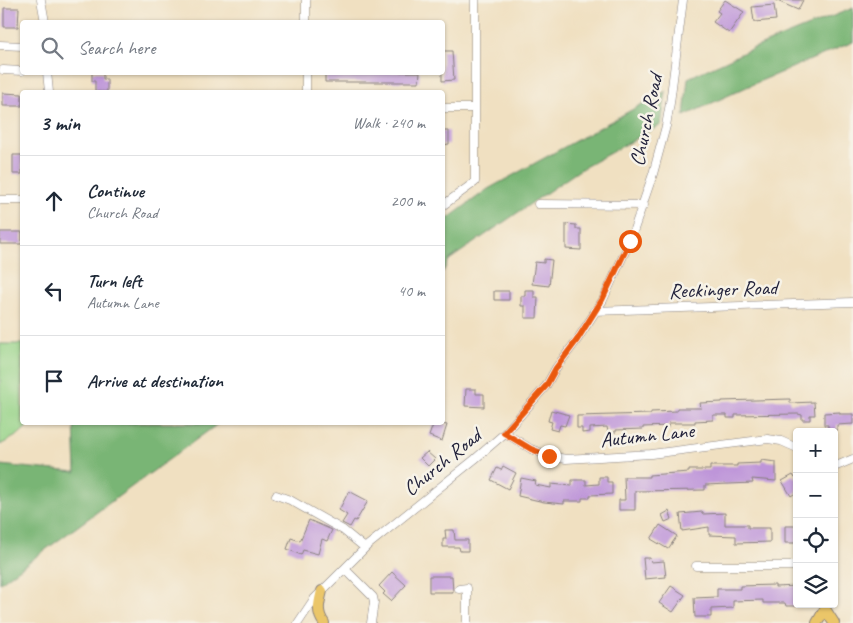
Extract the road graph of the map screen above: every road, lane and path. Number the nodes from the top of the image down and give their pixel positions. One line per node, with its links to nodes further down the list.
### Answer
1 (40, 0): 5 (street)
2 (306, 0): 6 (street)
3 (476, 0): 16 (street)
4 (683, 0): 21 (street, Church Road)
5 (45, 20)
6 (306, 20)
7 (0, 45): 8 (street)
8 (20, 46)
9 (3, 70): 10 (street)
10 (20, 71)
11 (47, 75): 13 (street)
12 (306, 75): 14 (street)
13 (49, 90)
14 (306, 90)
15 (445, 108): 16 (street)
16 (475, 108): 19 (street)
17 (0, 200): 18 (street)
18 (20, 200)
19 (445, 204)
20 (538, 204): 21 (street)
21 (644, 205): 23 (street, Church Road)
22 (853, 302): 23 (street, Reckinger Road)
23 (594, 311): 24 (street, Church Road)
24 (504, 433): 25 (street, Autumn Lane); 29 (street, Church Road)
25 (793, 446)
26 (853, 459): 27 (street)
27 (838, 466)
28 (276, 495): 29 (street)
29 (365, 548): 32 (street, Church Road)
30 (696, 566): 31 (street)
31 (793, 566)
32 (345, 568): 34 (street, Church Road); 39 (street)
33 (459, 589): 40 (street)
34 (322, 591): 37 (street, Church Road); 38 (main road)
35 (824, 608): 41 (main road)
36 (826, 608): 42 (main road)
37 (298, 623)
38 (324, 623)
39 (371, 623)
40 (467, 623)
41 (818, 623)
42 (834, 623)

